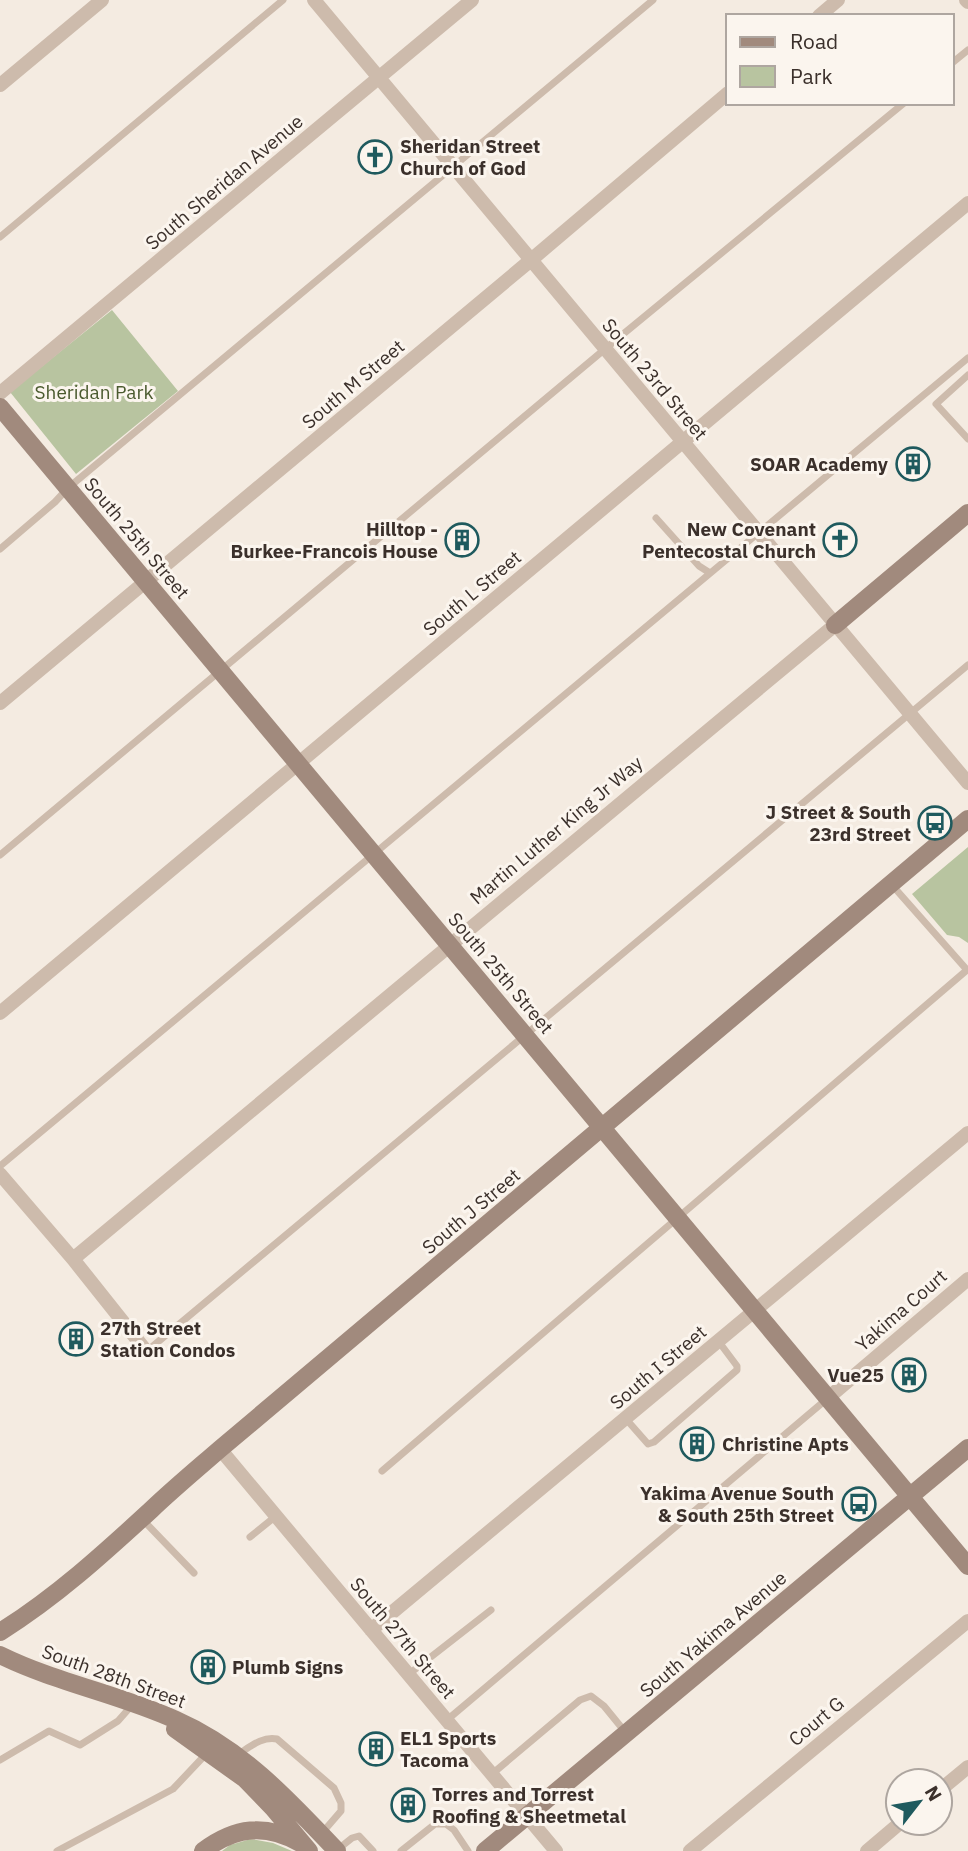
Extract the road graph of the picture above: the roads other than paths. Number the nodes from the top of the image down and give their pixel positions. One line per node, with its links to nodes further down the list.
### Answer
1 (102, 0): 11 (street)
2 (283, 0): 16 (lane)
3 (314, 0): 10 (street, South 23rd Street)
4 (472, 0): 10 (street, South Sheridan Avenue)
5 (653, 0): 14 (lane)
6 (838, 0): 7 (street)
7 (821, 14)
8 (968, 50): 9 (lane)
9 (954, 61)
10 (379, 78): 14 (street, South 23rd Street); 21 (street, South Sheridan Avenue)
11 (0, 85)
12 (726, 95): 17 (street, South M Street)
13 (902, 105): 18 (lane)
14 (453, 166): 17 (street, South 23rd Street); 25 (lane)
15 (968, 203): 24 (street, South L Street)
16 (0, 237)
17 (531, 260): 18 (street, South 23rd Street); 31 (street, South M Street)
18 (605, 349): 24 (street, South 23rd Street); 34 (lane)
19 (968, 358): 28 (lane)
20 (968, 375): 23 (lane)
21 (0, 393)
22 (0, 407): 25 (street, South 25th Street)
23 (968, 439)
24 (683, 443): 28 (street, South 23rd Street); 37 (street, South L Street)
25 (68, 488): 29 (lane); 31 (street, South 25th Street)
26 (968, 513): 32 (street, Martin Luther King Jr Way)
27 (656, 518): 30 (lane)
28 (758, 533): 30 (lane); 32 (street, South 23rd Street)
29 (0, 549)
30 (710, 573): 40 (lane)
31 (146, 581): 34 (street, South 25th Street); 35 (street, South M Street)
32 (835, 625): 36 (street, South 23rd Street); 43 (street, Martin Luther King Jr Way)
33 (968, 665): 36 (lane)
34 (221, 671): 37 (street, South 25th Street); 41 (lane)
35 (0, 703)
36 (909, 714): 38 (street, South 23rd Street); 45 (lane)
37 (298, 763): 40 (street, South 25th Street); 44 (street, South L Street)
38 (968, 783)
39 (968, 819): 42 (street, South J Street)
40 (374, 853): 43 (street, South 25th Street); 48 (lane)
41 (0, 855)
42 (892, 884): 46 (street, South J Street); 50 (lane)
43 (450, 945): 45 (street, South 25th Street); 51 (street, Martin Luther King Jr Way)
44 (0, 1013)
45 (525, 1034): 46 (street, South 25th Street); 55 (lane)
46 (602, 1128): 50 (street, South 25th Street); 59 (street, South J Street)
47 (968, 1133): 53 (street, South I Street)
48 (0, 1166)
49 (0, 1174): 51 (street)
50 (678, 1218): 53 (street, South 25th Street); 60 (lane)
51 (73, 1259): 55 (street)
52 (968, 1279): 56 (street, Yakima Court)
53 (755, 1311): 54 (street, South I Street); 56 (street, South 25th Street)
54 (719, 1342): 57 (street, South I Street); 57 (lane)
55 (147, 1352)
56 (828, 1398): 61 (street, South 25th Street); 74 (lane)
57 (626, 1419): 69 (street, South I Street)
58 (968, 1448): 61 (street, South Yakima Avenue)
59 (220, 1449): 62 (street, South 27th Street); 63 (street, South J Street)
60 (382, 1471)
61 (910, 1497): 65 (street, South 25th Street); 75 (street, South Yakima Avenue)
62 (276, 1516): 64 (lane); 69 (street, South 27th Street)
63 (141, 1519): 66 (lane); 70 (street, South J Street)
64 (250, 1536)
65 (968, 1566)
66 (194, 1573)
67 (491, 1609): 72 (lane)
68 (968, 1621): 94 (street, Court G)
69 (372, 1630): 72 (street, South 27th Street)
70 (0, 1632)
71 (0, 1655): 73 (street, South 28th Street)
72 (409, 1675): 74 (street, South 27th Street)
73 (142, 1706): 76 (street); 77 (street, South 28th Street); 78 (lane)
74 (447, 1720): 80 (street, South 27th Street)
75 (627, 1733): 80 (lane); 82 (street, South Yakima Avenue)
76 (208, 1753): 85 (street); 86 (lane)
77 (237, 1755): 83 (street, South 28th Street); 83 (lane)
78 (0, 1760)
79 (968, 1767): 81 (street)
80 (492, 1774): 82 (street, South 27th Street)
81 (954, 1778)
82 (527, 1816): 92 (street, South Yakima Avenue); 93 (street, South 27th Street)
83 (321, 1834): 88 (street, South 28th Street)
84 (884, 1837): 95 (street)
85 (306, 1848): 87 (street)
86 (57, 1851)
87 (202, 1851)
88 (337, 1851): 89 (lane)
89 (373, 1851)
90 (401, 1851): 91 (lane)
91 (468, 1851)
92 (485, 1851)
93 (556, 1851)
94 (690, 1851)
95 (867, 1851)

